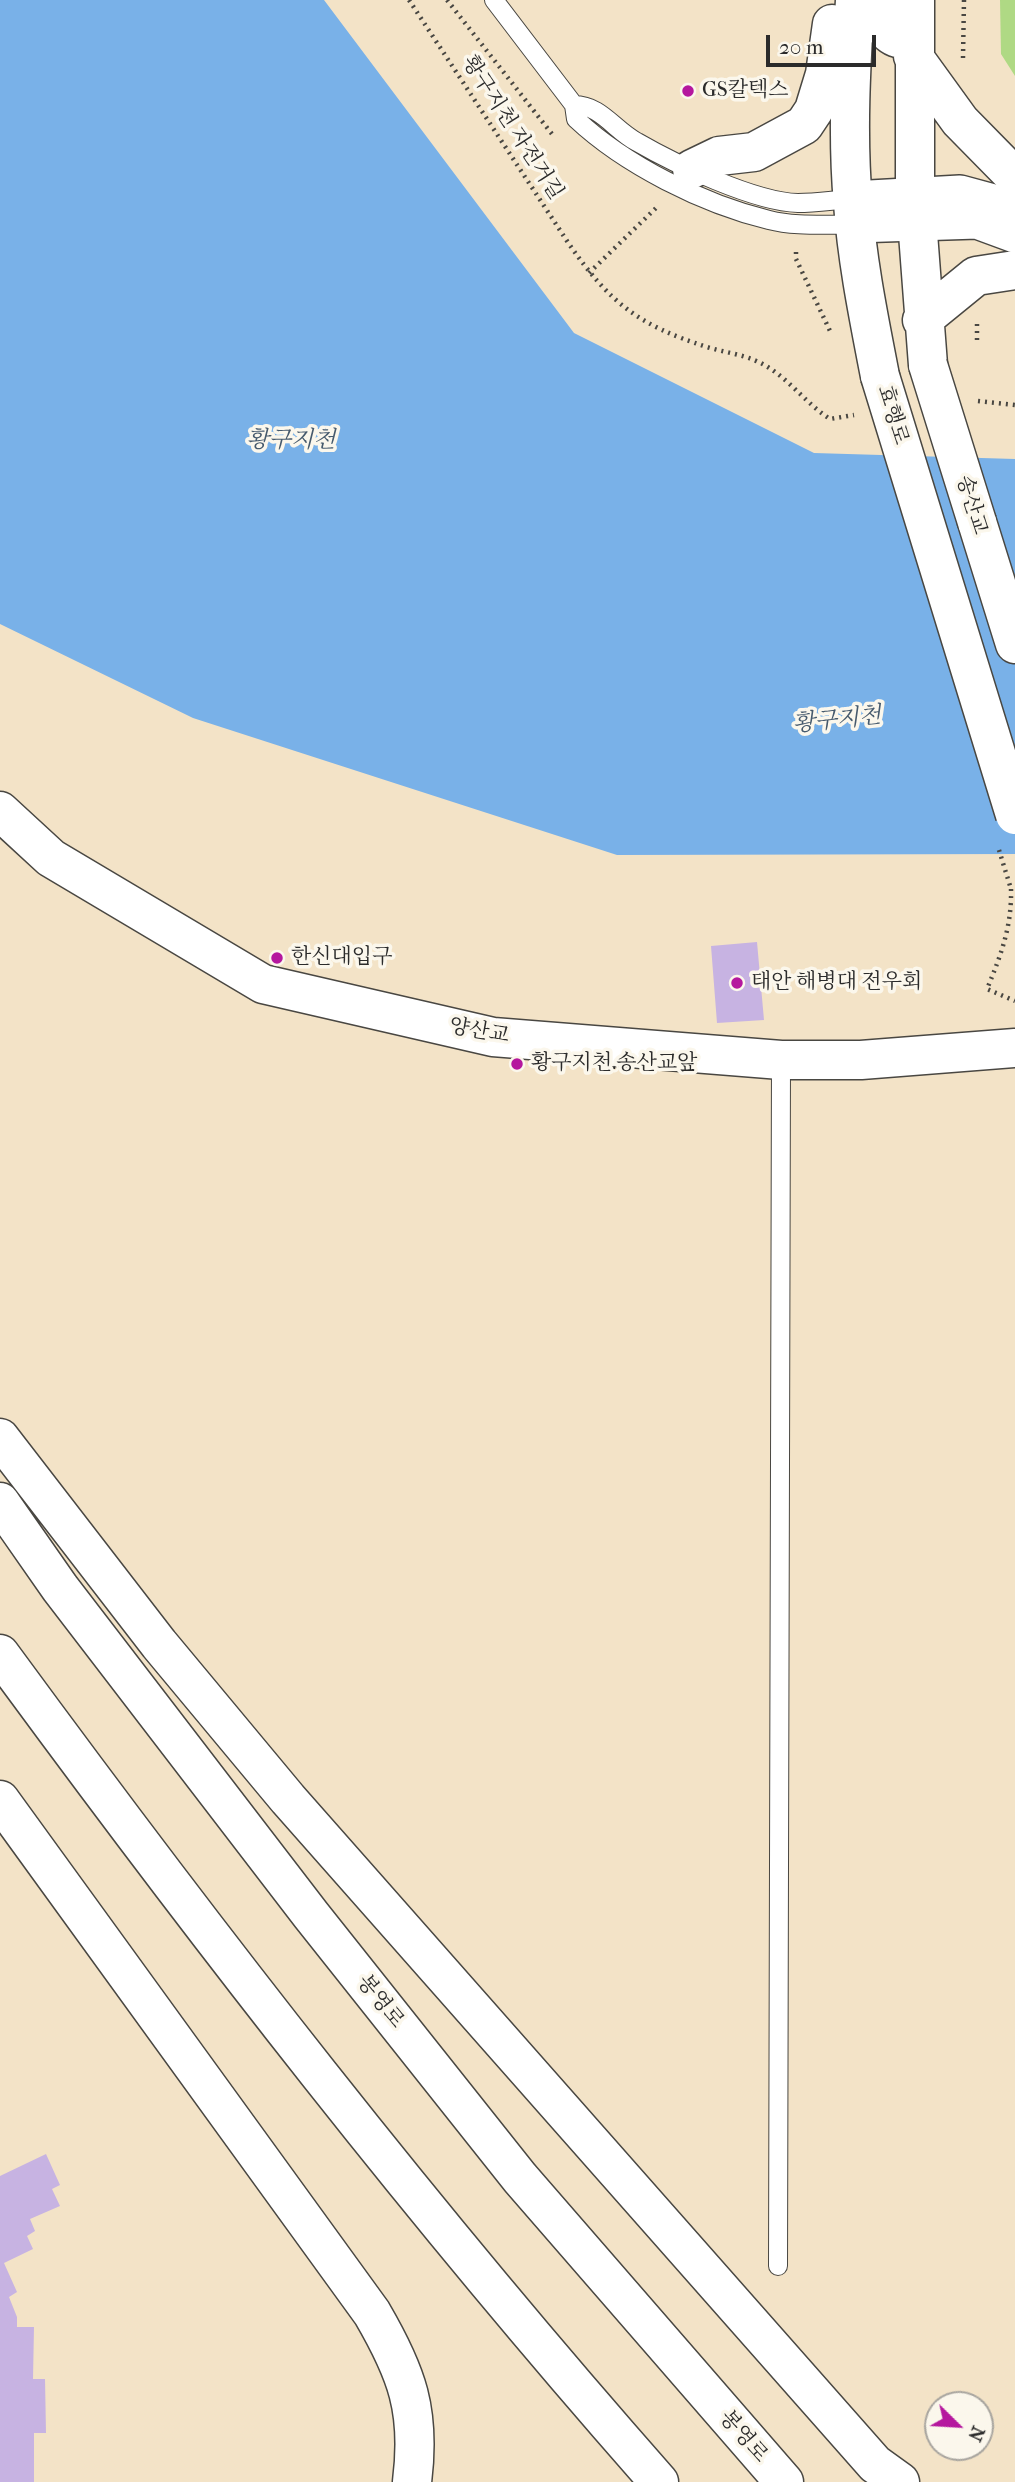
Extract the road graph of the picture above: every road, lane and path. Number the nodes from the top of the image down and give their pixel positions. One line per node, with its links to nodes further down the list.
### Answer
1 (409, 0): 16 (path, 황구지천 자전거길)
2 (494, 0): 7 (lane)
3 (843, 0): 8 (main road)
4 (855, 0): 13 (main road, 효행로)
5 (884, 0): 6 (main road)
6 (914, 26): 9 (main road); 10 (main road)
7 (574, 105): 8 (lane); 13 (lane)
8 (692, 169): 13 (lane)
9 (1015, 177)
10 (915, 207): 12 (street); 13 (street); 14 (street); 17 (main road)
11 (656, 208): 16 (path)
12 (1015, 208)
13 (853, 212): 23 (main road, 효행로, bridge)
14 (1015, 234)
15 (1015, 270): 17 (main road)
16 (589, 273): 20 (path, 황구지천 자전거길)
17 (922, 320): 21 (main road, 송산교, bridge)
18 (965, 403): 19 (path)
19 (1015, 405)
20 (866, 413)
21 (1015, 644)
22 (0, 811): 27 (main road, 양산교)
23 (1015, 815)
24 (1011, 889): 25 (path)
25 (1015, 1001)
26 (1015, 1048): 27 (main road, 양산교)
27 (781, 1060): 32 (lane)
28 (0, 1438): 36 (main road)
29 (0, 1502): 35 (main road, 봉영로)
30 (0, 1654): 34 (main road)
31 (0, 1800): 33 (main road)
32 (778, 2266)
33 (412, 2482)
34 (659, 2482)
35 (783, 2482)
36 (900, 2482)

